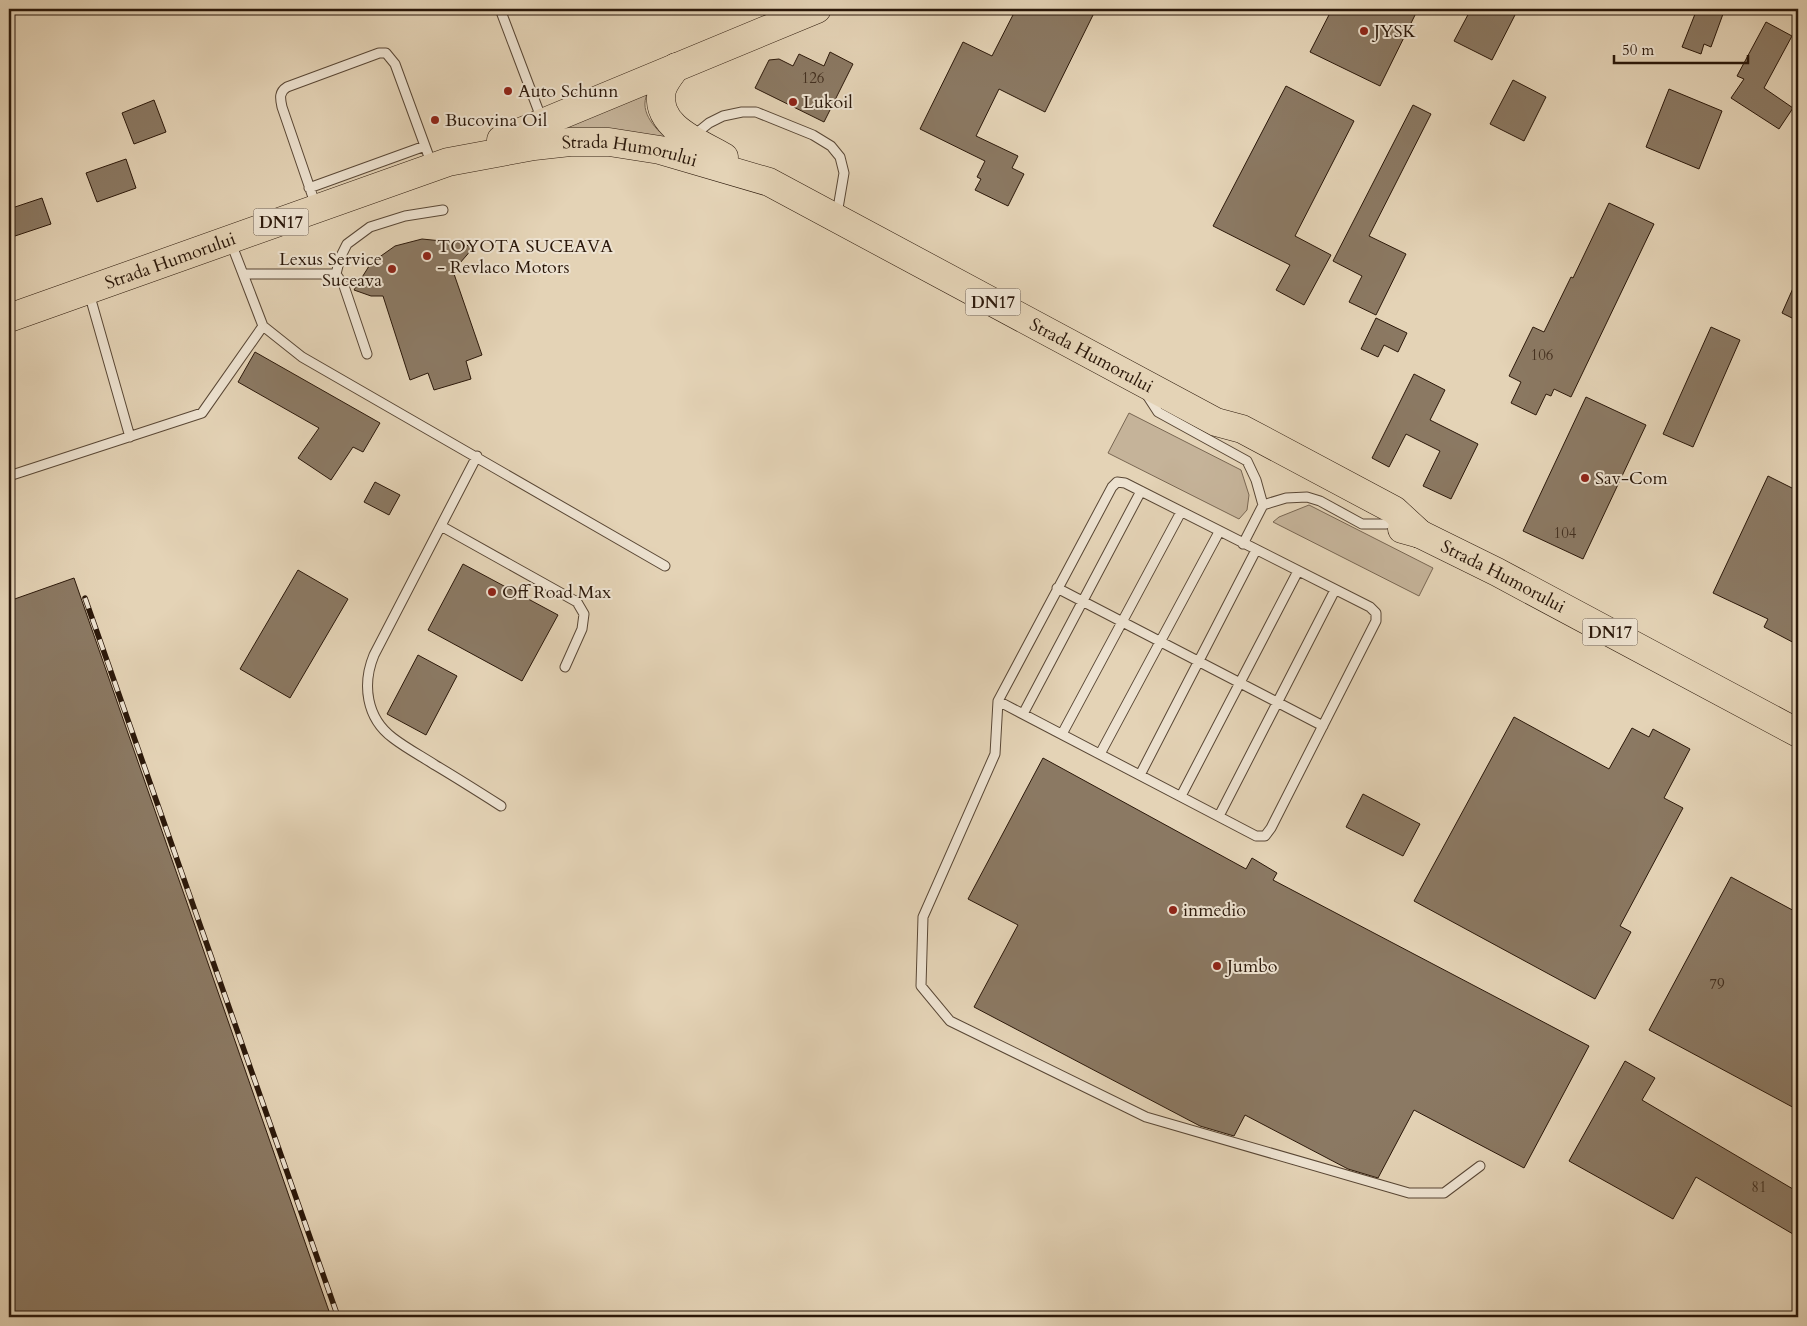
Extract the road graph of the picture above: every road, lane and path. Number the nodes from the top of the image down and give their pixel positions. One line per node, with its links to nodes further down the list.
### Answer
1 (500, 9): 4 (lane)
2 (818, 9): 3 (main road)
3 (676, 67): 4 (main road); 5 (main road)
4 (543, 123): 6 (main road)
5 (690, 138): 7 (main road); 10 (lane)
6 (436, 158): 7 (main road, Strada Humorului / DN17); 8 (main road, Strada Humorului / DN17); 8 (lane)
7 (769, 182): 10 (main road, Strada Humorului / DN17)
8 (313, 199): 11 (main road, Strada Humorului / DN17)
9 (443, 210): 13 (lane)
10 (836, 219): 18 (main road, Strada Humorului / DN17)
11 (230, 240): 12 (lane); 14 (main road, Strada Humorului / DN17)
12 (244, 274): 13 (lane); 16 (lane)
13 (336, 274): 17 (lane)
14 (88, 290): 15 (main road, Strada Humorului / DN17); 20 (lane)
15 (9, 318)
16 (263, 326): 20 (lane); 21 (lane)
17 (368, 354)
18 (1138, 379): 19 (main road, Strada Humorului / DN17); 24 (lane)
19 (1216, 422): 26 (main road, Strada Humorului / DN17); 29 (main road, Strada Humorului / DN17)
20 (130, 437): 22 (lane)
21 (477, 456): 27 (lane); 32 (lane)
22 (9, 476)
23 (1140, 491): 25 (lane); 34 (lane); 36 (lane)
24 (1263, 505): 26 (lane); 30 (lane)
25 (1181, 512): 28 (lane); 37 (lane)
26 (1386, 524): 29 (main road, Strada Humorului / DN17)
27 (441, 526): 40 (lane); 51 (lane)
28 (1219, 532): 30 (lane); 38 (lane)
29 (1420, 534): 46 (main road, Strada Humorului / DN17)
30 (1243, 544): 31 (lane)
31 (1256, 550): 33 (lane); 39 (lane)
32 (665, 566)
33 (1298, 571): 35 (lane); 41 (lane)
34 (1057, 588): 36 (lane); 42 (lane)
35 (1335, 590): 43 (lane); 45 (lane)
36 (1083, 601): 37 (lane); 44 (lane)
37 (1123, 622): 38 (lane); 47 (lane)
38 (1161, 642): 39 (lane); 48 (lane)
39 (1199, 662): 41 (lane); 49 (lane)
40 (565, 667)
41 (1239, 683): 43 (lane); 50 (lane)
42 (998, 701): 44 (lane); 53 (lane)
43 (1278, 702): 45 (lane); 52 (lane)
44 (1023, 714): 47 (lane)
45 (1323, 726): 52 (lane)
46 (1798, 733)
47 (1062, 734): 48 (lane)
48 (1100, 754): 49 (lane)
49 (1140, 775): 50 (lane)
50 (1181, 796): 52 (lane)
51 (501, 806)
52 (1219, 816)
53 (1480, 1166)

